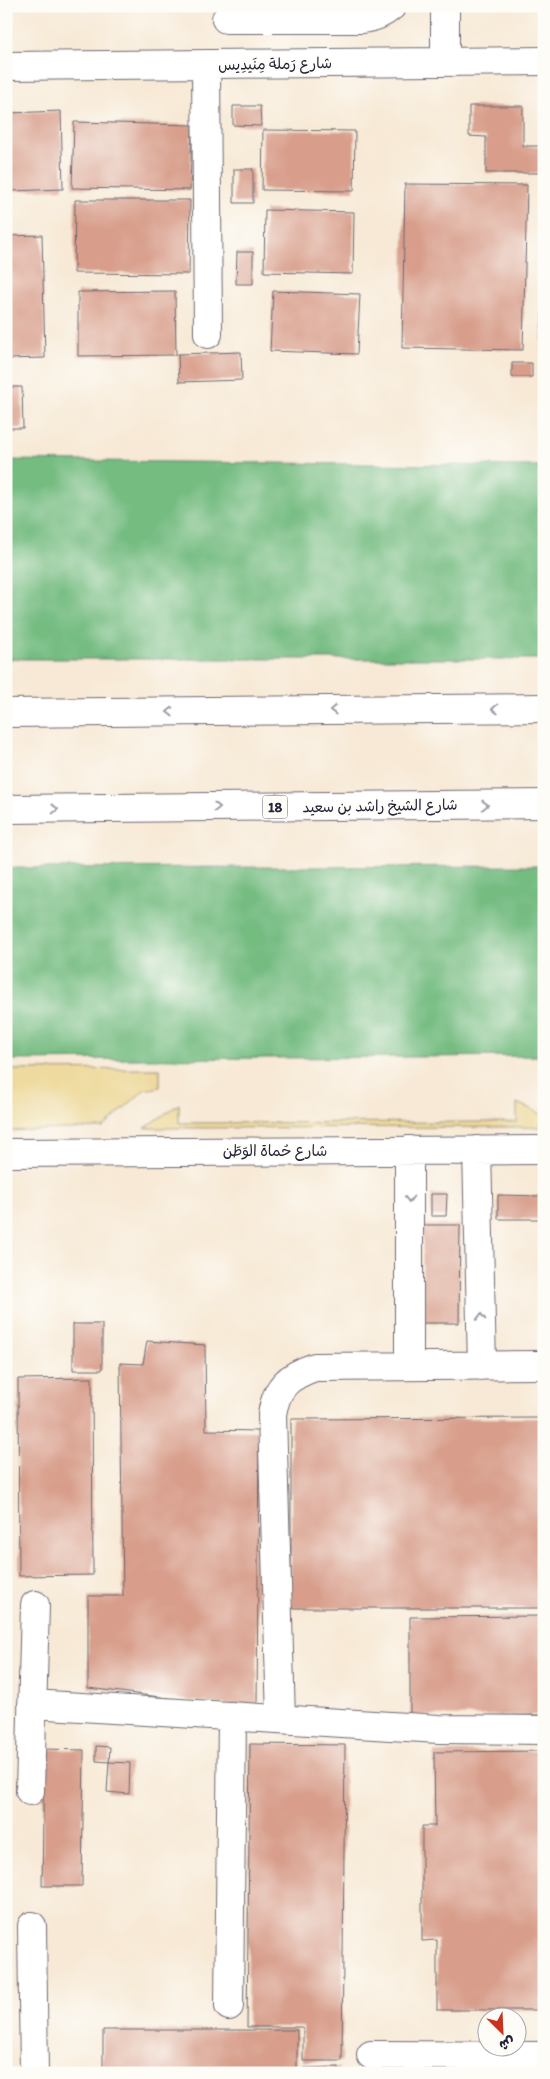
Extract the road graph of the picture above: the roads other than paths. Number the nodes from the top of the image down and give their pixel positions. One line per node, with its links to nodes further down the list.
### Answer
1 (392, 6): 3 (main road)
2 (445, 6): 5 (main road)
3 (226, 19)
4 (544, 61): 5 (main road, شارع رَملة مِنَيدِيس)
5 (445, 62): 6 (main road, شارع رَملة مِنَيدِيس)
6 (206, 64): 7 (main road, شارع رَملة مِنَيدِيس); 8 (main road)
7 (6, 66)
8 (208, 334)
9 (544, 708): 10 (main road, one-way to 10)
10 (6, 713)
11 (544, 804): 12 (main road, شارع الشيخ راشد بن سعيد / 18, one-way to 11)
12 (6, 809)
13 (409, 1150): 14 (main road, شارع حُماة الوَطَن); 16 (main road, شارع حُماة الوَطَن); 18 (main road, one-way to 18)
14 (477, 1150): 15 (main road, شارع حُماة الوَطَن); 19 (main road, one-way to 14)
15 (544, 1150)
16 (6, 1154)
17 (544, 1365): 19 (main road)
18 (409, 1366): 19 (main road); 23 (main road)
19 (482, 1366)
20 (34, 1605): 21 (main road)
21 (32, 1704): 22 (main road); 25 (main road)
22 (232, 1716): 23 (main road); 27 (main road)
23 (281, 1719): 24 (main road)
24 (544, 1730)
25 (30, 1791)
26 (32, 1926): 31 (main road)
27 (229, 2006)
28 (371, 2055): 30 (main road)
29 (544, 2056): 30 (main road)
30 (405, 2064)
31 (34, 2073)

